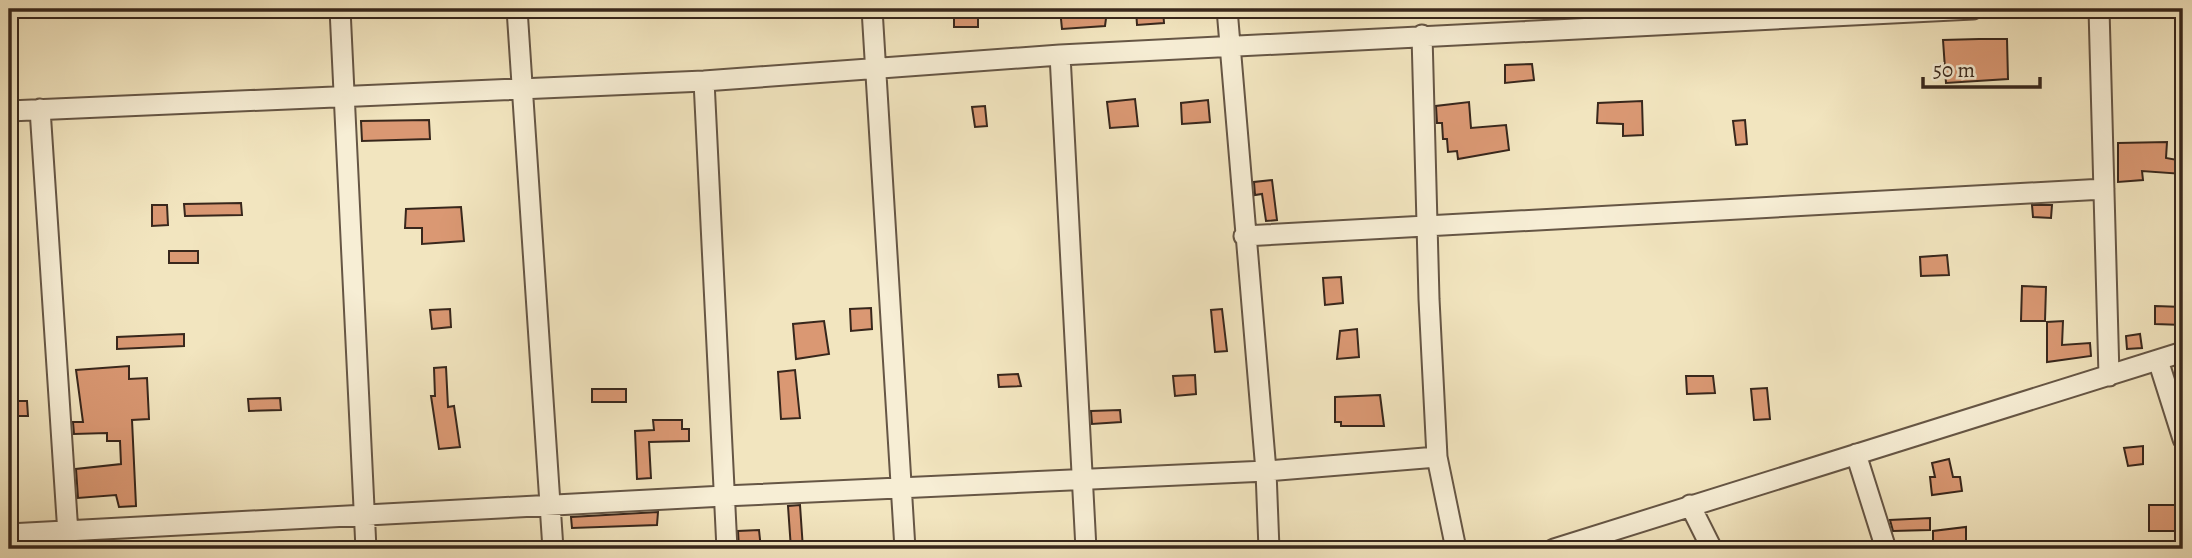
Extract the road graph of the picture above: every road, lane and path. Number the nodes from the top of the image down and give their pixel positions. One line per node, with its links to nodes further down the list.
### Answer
1 (340, 9): 14 (street)
2 (517, 9): 13 (street)
3 (872, 9): 11 (street)
4 (1227, 9): 9 (street)
5 (1973, 9): 7 (street)
6 (2099, 9): 17 (street)
7 (1900, 10): 8 (street)
8 (1422, 36): 9 (street); 18 (street)
9 (1230, 46): 10 (street); 19 (street)
10 (1060, 55): 11 (street); 27 (street)
11 (874, 67): 12 (street); 28 (street)
12 (705, 81): 13 (street); 29 (street)
13 (521, 88): 14 (street); 30 (street)
14 (343, 96): 15 (street); 32 (street)
15 (40, 109): 16 (street); 34 (street)
16 (9, 111)
17 (2104, 189): 18 (street); 22 (street)
18 (1426, 226): 19 (street); 25 (street)
19 (1244, 236): 26 (street)
20 (2183, 352): 21 (street)
21 (2158, 360): 22 (street); 23 (street)
22 (2109, 376): 24 (street)
23 (2183, 439)
24 (1856, 454): 31 (street); 44 (street)
25 (1437, 457): 26 (street); 41 (street)
26 (1266, 471): 27 (street); 40 (street)
27 (1083, 480): 28 (street); 39 (street)
28 (898, 489): 29 (street); 38 (street)
29 (724, 496): 30 (street); 37 (street)
30 (551, 505): 32 (street); 36 (street)
31 (1690, 505): 42 (street); 43 (street)
32 (363, 516): 34 (street); 35 (street)
33 (9, 534): 34 (street)
34 (68, 541)
35 (366, 549)
36 (554, 549)
37 (727, 549)
38 (905, 549)
39 (1086, 549)
40 (1269, 549)
41 (1456, 549)
42 (1554, 549)
43 (1712, 549)
44 (1886, 549)

